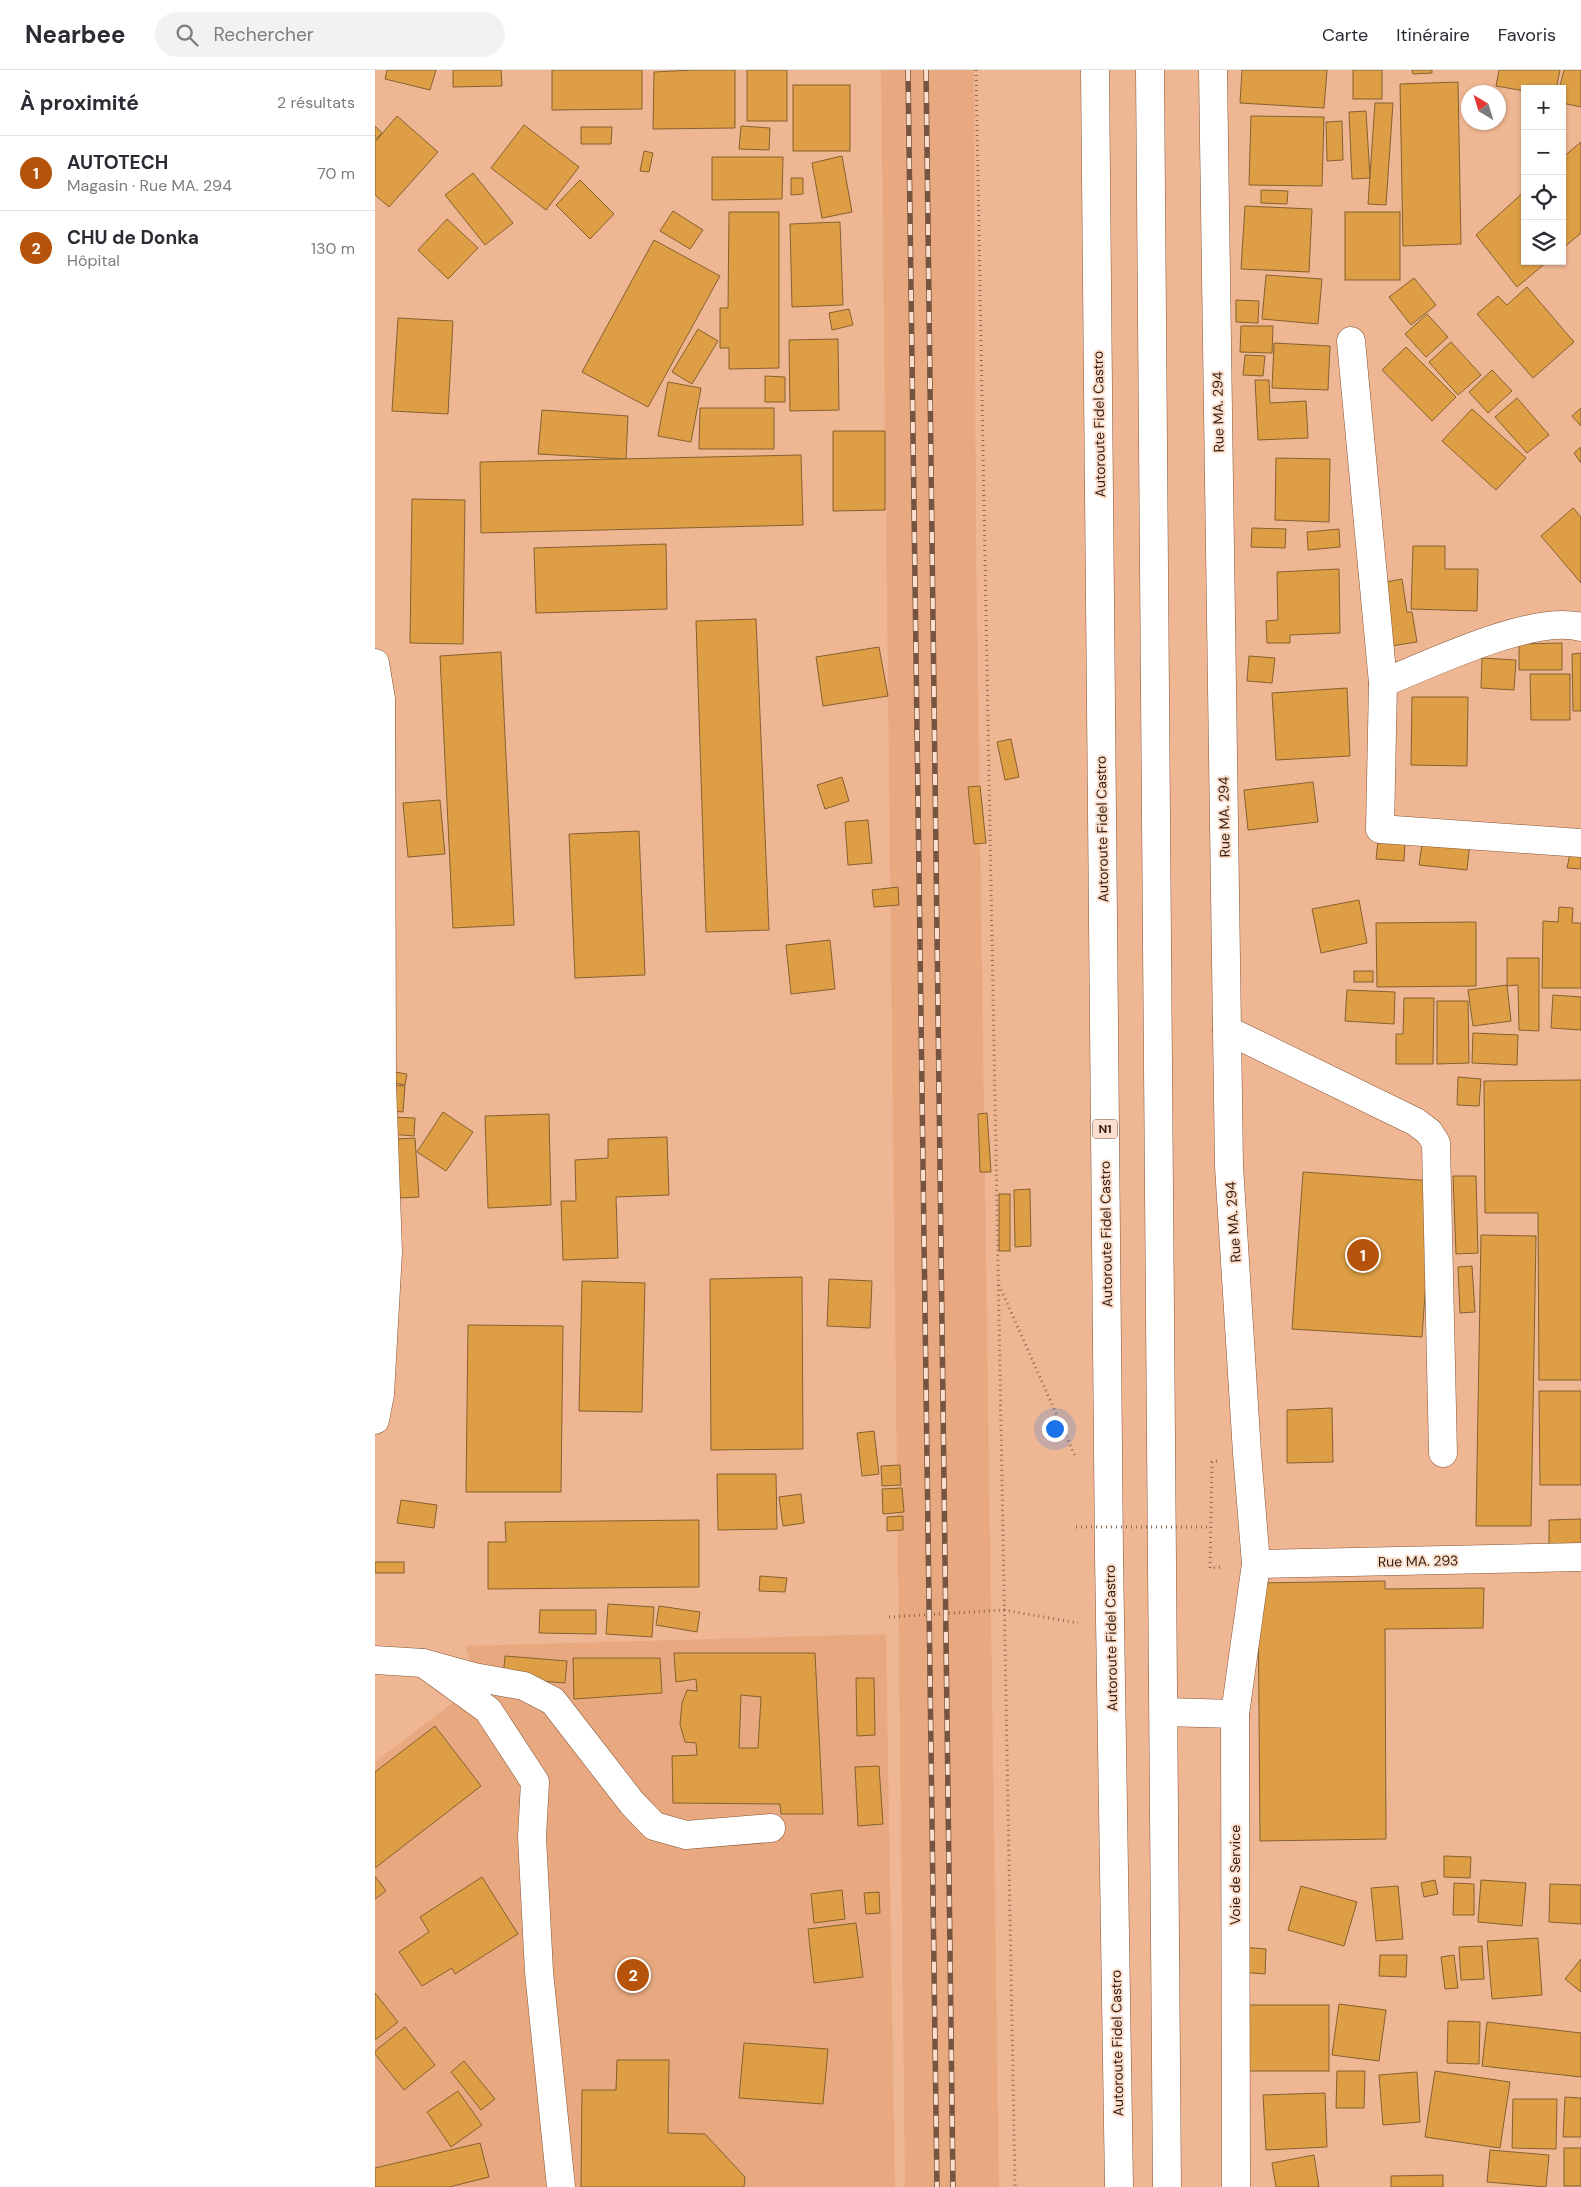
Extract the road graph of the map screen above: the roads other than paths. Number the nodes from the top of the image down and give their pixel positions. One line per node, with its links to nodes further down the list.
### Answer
1 (1095, 70): 21 (main road, Autoroute Fidel Castro / N1)
2 (1150, 70): 17 (main road)
3 (1213, 70): 9 (main road, Rue MA. 294)
4 (1351, 342): 7 (main road)
5 (1581, 627): 7 (main road)
6 (375, 663): 10 (main road)
7 (1383, 683): 8 (main road)
8 (1581, 843)
9 (1227, 1030): 12 (main road); 14 (main road, Rue MA. 294)
10 (377, 1086): 11 (main road)
11 (375, 1420)
12 (1443, 1453)
13 (1581, 1557): 14 (main road, Rue MA. 293)
14 (1256, 1564): 18 (main road, Voie de Service)
15 (375, 1660): 16 (main road)
16 (423, 1663): 19 (main road); 20 (main road)
17 (1164, 1712): 18 (main road); 22 (main road)
18 (1235, 1714): 23 (main road, Voie de Service)
19 (771, 1828)
20 (561, 2187)
21 (1119, 2187)
22 (1167, 2187)
23 (1236, 2187)

